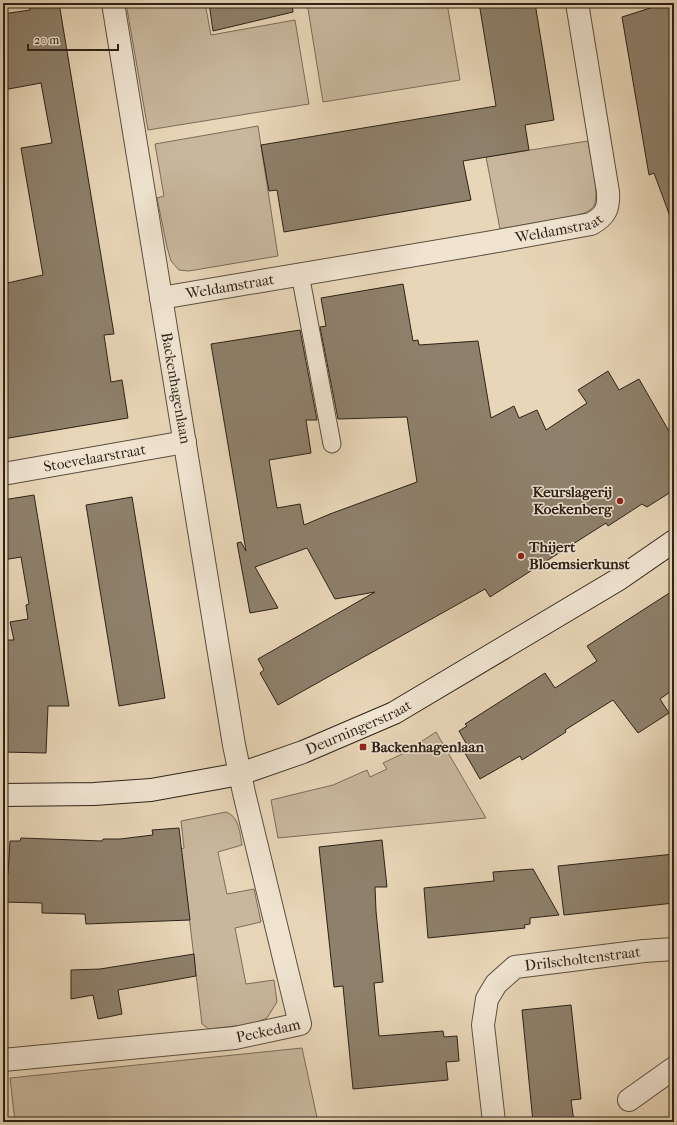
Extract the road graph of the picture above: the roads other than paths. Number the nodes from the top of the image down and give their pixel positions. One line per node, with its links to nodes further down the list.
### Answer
1 (113, 3): 4 (street, Backenhagenlaan)
2 (577, 3): 3 (street, Weldamstraat)
3 (300, 274): 4 (street, Weldamstraat); 6 (lane)
4 (161, 298): 5 (street, Backenhagenlaan)
5 (185, 442): 7 (street, Stoevelaarstraat); 9 (street, Backenhagenlaan)
6 (332, 444)
7 (3, 474)
8 (674, 541): 9 (street, Deurningerstraat)
9 (240, 774): 10 (street, Deurningerstraat); 12 (street, Peckedam)
10 (3, 795)
11 (674, 949): 15 (street, Drilscholtenstraat)
12 (3, 1060)
13 (674, 1068): 14 (street)
14 (629, 1100)
15 (494, 1122)

